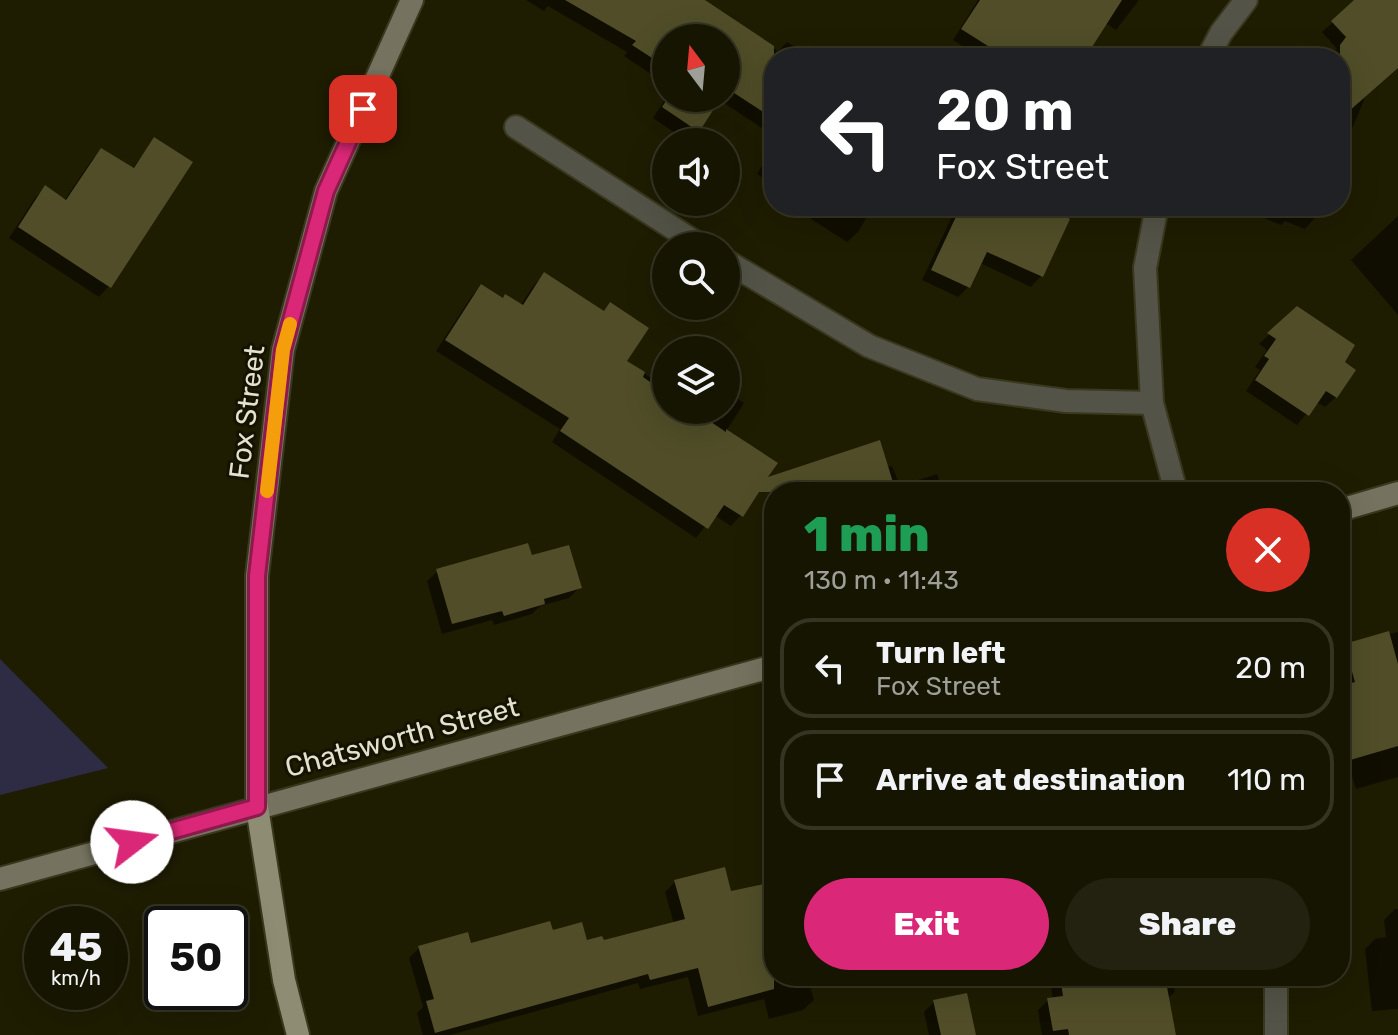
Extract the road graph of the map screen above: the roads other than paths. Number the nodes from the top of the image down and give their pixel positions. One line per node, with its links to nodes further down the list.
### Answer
1 (412, 0): 13 (main road, Fox Street)
2 (1246, 0): 3 (street)
3 (1213, 48)
4 (516, 127): 6 (street)
5 (1155, 216): 8 (street)
6 (679, 232)
7 (740, 269): 8 (street)
8 (1152, 403): 9 (street)
9 (1173, 482)
10 (1398, 493): 11 (main road)
11 (1350, 507)
12 (764, 669): 13 (main road, Chatsworth Street)
13 (257, 807): 14 (main road, Chatsworth Street); 16 (main road)
14 (0, 879)
15 (1276, 986): 17 (street)
16 (298, 1035)
17 (1276, 1035)

